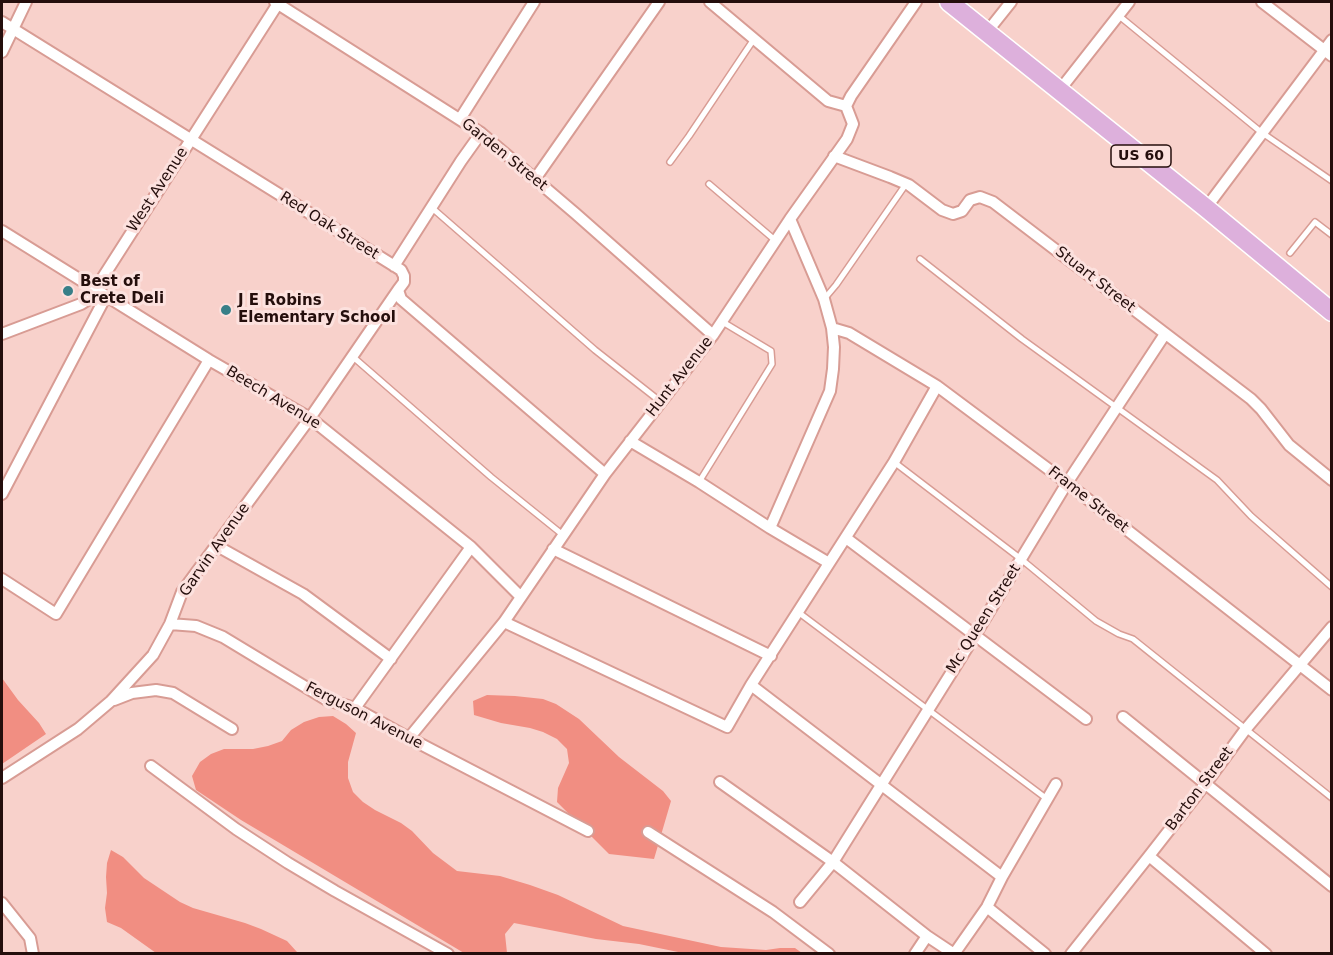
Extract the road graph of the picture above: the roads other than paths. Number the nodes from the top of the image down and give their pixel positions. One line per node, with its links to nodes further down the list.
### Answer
1 (26, 2): 13 (street)
2 (277, 2): 21 (street, Garden Street); 24 (street, West Avenue)
3 (534, 2): 21 (street)
4 (659, 2): 27 (street)
5 (916, 2): 20 (street)
6 (949, 2): 14 (main road, US 60)
7 (1011, 2): 14 (street)
8 (1129, 2): 11 (street)
9 (1262, 2): 18 (street)
10 (716, 3): 15 (street)
11 (1118, 15): 19 (street); 22 (lane)
12 (2, 22): 13 (street, Red Oak Street)
13 (13, 29): 17 (street); 24 (street, Red Oak Street)
14 (987, 32): 19 (main road, US 60)
15 (754, 39): 20 (street); 26 (lane)
16 (1332, 40): 18 (street)
17 (2, 52)
18 (1328, 53): 22 (street)
19 (1059, 91): 32 (main road, US 60)
20 (846, 106): 25 (street, Hunt Avenue)
21 (460, 119): 23 (street, Garden Street)
22 (1261, 132): 28 (lane); 32 (street)
23 (481, 133): 27 (street, Garden Street); 31 (street)
24 (190, 140): 39 (street, Red Oak Street); 40 (street, West Avenue)
25 (834, 156): 30 (street, Stuart Street); 33 (street, Hunt Avenue)
26 (670, 162)
27 (535, 179): 48 (street, Garden Street)
28 (1332, 181)
29 (709, 184): 36 (lane)
30 (906, 184): 43 (lane); 49 (street, Stuart Street)
31 (432, 207): 39 (street); 53 (lane)
32 (1206, 208): 44 (main road, US 60)
33 (790, 219): 36 (street, Hunt Avenue); 43 (street)
34 (2, 231): 40 (street, Beech Avenue)
35 (1332, 235): 37 (lane)
36 (776, 241): 45 (street, Hunt Avenue)
37 (1290, 253)
38 (920, 259): 54 (lane)
39 (394, 266): 41 (street, Red Oak Street)
40 (95, 289): 42 (street, Beech Avenue); 47 (street, West Avenue)
41 (398, 290): 50 (street, Garvin Avenue); 58 (street)
42 (106, 296): 51 (street, Beech Avenue); 62 (street)
43 (824, 299): 46 (street)
44 (1332, 312)
45 (721, 321): 48 (street, Hunt Avenue); 60 (lane)
46 (832, 328): 52 (street, Frame Street); 63 (street)
47 (2, 334)
48 (713, 334): 53 (street, Hunt Avenue)
49 (1165, 334): 54 (street, Mc Queen Street); 59 (street, Stuart Street)
50 (352, 356): 55 (street, Garvin Avenue); 64 (lane)
51 (209, 360): 55 (street, Beech Avenue); 71 (street)
52 (937, 386): 57 (street); 61 (street, Frame Street)
53 (660, 402): 56 (street, Hunt Avenue)
54 (1116, 408): 61 (street, Mc Queen Street); 72 (lane)
55 (310, 418): 66 (street, Garvin Avenue); 67 (street, Beech Avenue)
56 (630, 441): 58 (street, Hunt Avenue); 60 (street)
57 (894, 462): 65 (street); 69 (lane)
58 (605, 474): 64 (street, Hunt Avenue)
59 (1332, 480)
60 (699, 482): 63 (street)
61 (1067, 483): 69 (street, Mc Queen Street); 81 (street, Frame Street)
62 (2, 494)
63 (770, 528): 70 (street)
64 (563, 535): 68 (street, Hunt Avenue)
65 (846, 538): 70 (street); 78 (street)
66 (217, 546): 76 (street, Garvin Avenue); 80 (street)
67 (471, 547): 73 (street, Beech Avenue); 80 (street)
68 (553, 549): 73 (street, Hunt Avenue); 79 (street)
69 (1021, 559): 78 (street, Mc Queen Street); 90 (lane)
70 (829, 563): 74 (street)
71 (2, 579)
72 (1332, 587)
73 (521, 597): 75 (street, Hunt Avenue)
74 (798, 612): 79 (street); 86 (lane)
75 (504, 622): 82 (street); 91 (street, Hunt Avenue)
76 (170, 624): 84 (street, Garvin Avenue); 85 (street, Ferguson Avenue)
77 (1332, 627): 81 (street, Barton Street)
78 (975, 635): 86 (street, Mc Queen Street); 88 (street)
79 (771, 656): 82 (street)
80 (391, 659): 85 (street)
81 (1300, 665): 83 (street, Frame Street); 90 (street, Barton Street)
82 (751, 685): 96 (street)
83 (1332, 690)
84 (111, 701): 89 (street); 93 (street, Garvin Avenue)
85 (355, 708): 91 (street, Ferguson Avenue)
86 (928, 710): 96 (street, Mc Queen Street); 99 (lane)
87 (1124, 717): 95 (street)
88 (1086, 719)
89 (232, 729)
90 (1245, 730): 95 (street, Barton Street); 98 (lane)
91 (409, 738): 100 (street, Ferguson Avenue)
92 (151, 766): 111 (street)
93 (2, 778)
94 (720, 782): 103 (street)
95 (1206, 783): 102 (street, Barton Street); 105 (street)
96 (882, 784): 103 (street, Mc Queen Street); 104 (street)
97 (1056, 784): 99 (street)
98 (1332, 798)
99 (1047, 800): 104 (street)
100 (588, 831)
101 (648, 831): 112 (street)
102 (1149, 856): 116 (street, Barton Street); 117 (street)
103 (833, 862): 106 (street, Mc Queen Street); 109 (street)
104 (1002, 877): 108 (street)
105 (1332, 886)
106 (800, 902)
107 (2, 903): 110 (street)
108 (987, 907): 114 (street); 115 (street)
109 (927, 936): 113 (street); 114 (street)
110 (33, 954)
111 (448, 954)
112 (829, 954)
113 (915, 954)
114 (954, 954)
115 (1045, 954)
116 (1071, 954)
117 (1266, 954)

